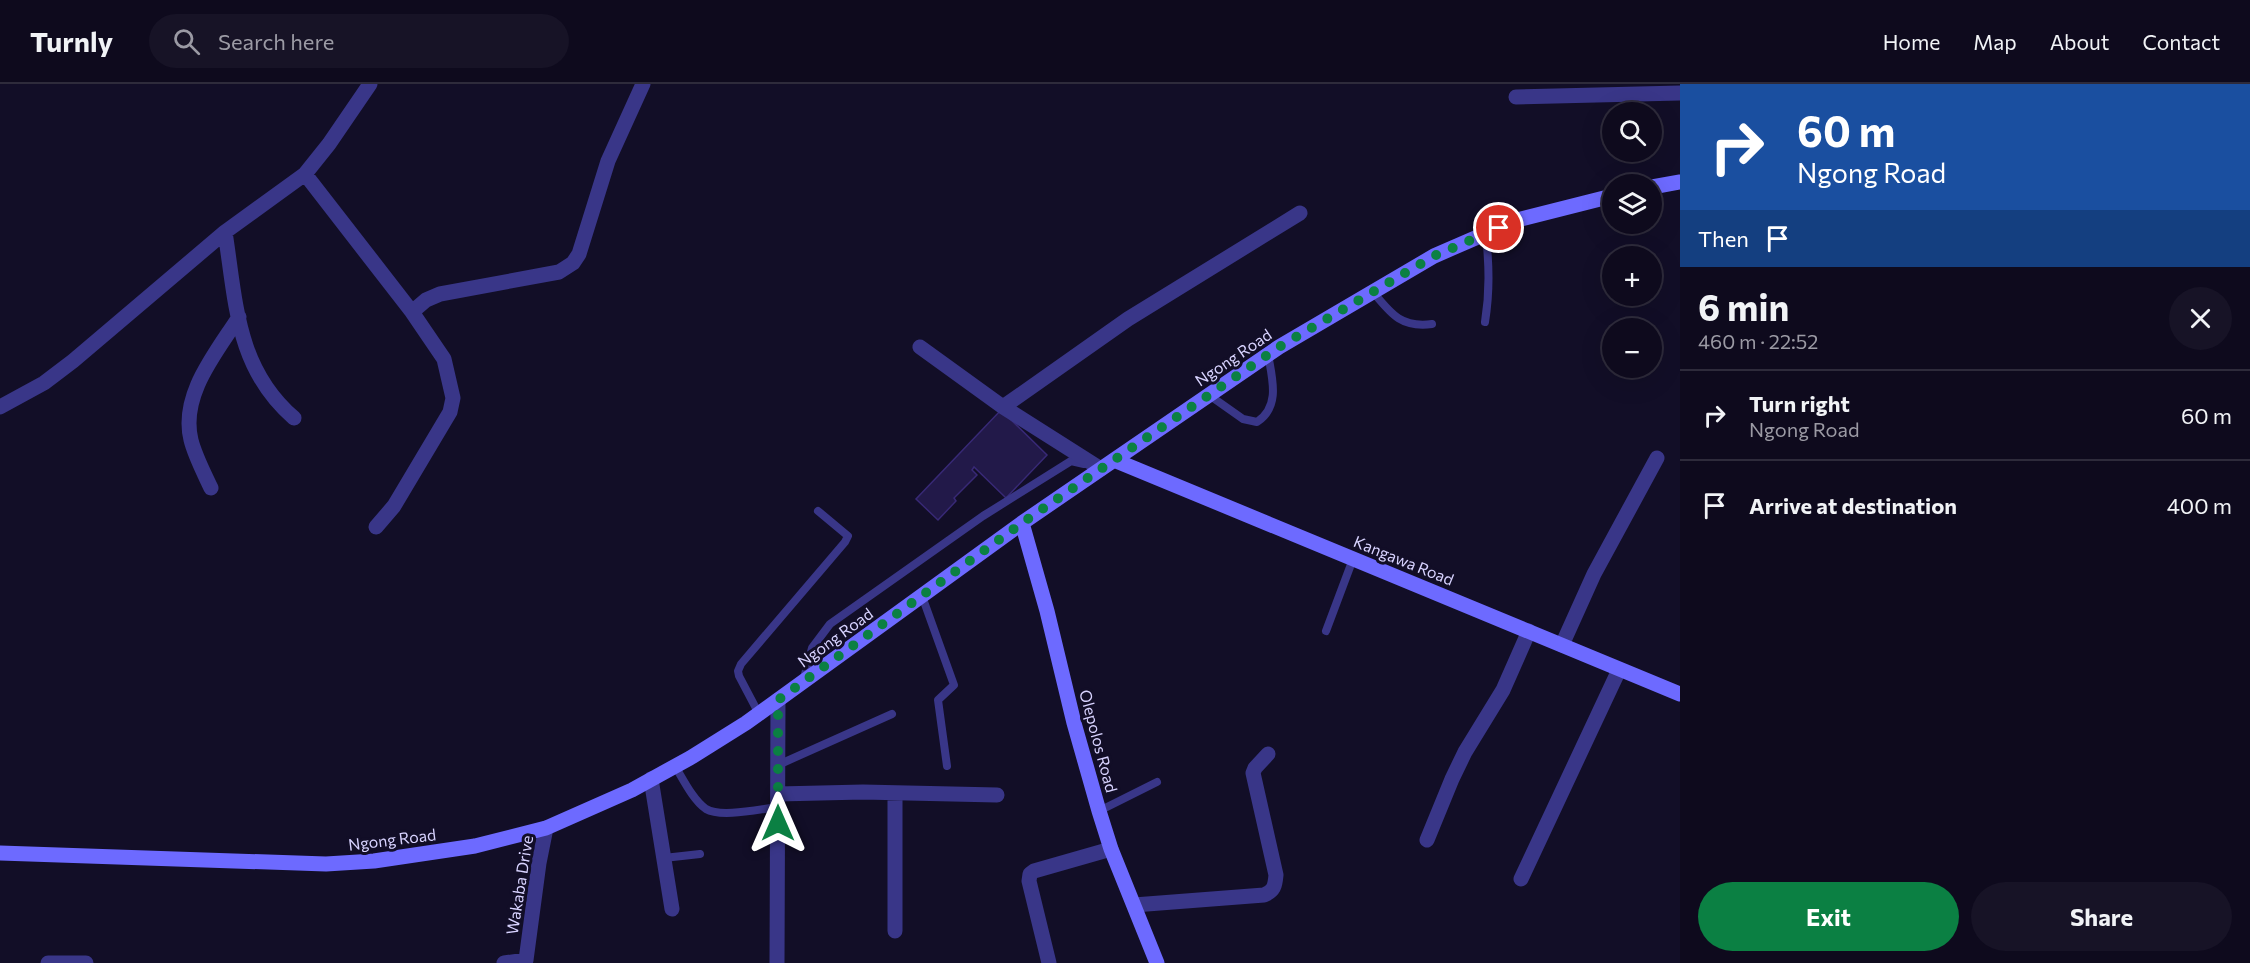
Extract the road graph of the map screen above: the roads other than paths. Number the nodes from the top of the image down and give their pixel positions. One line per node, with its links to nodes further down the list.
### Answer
1 (370, 84): 5 (street)
2 (643, 84): 13 (street)
3 (1680, 93): 4 (street)
4 (1516, 97)
5 (305, 174): 10 (street); 13 (street)
6 (1680, 182): 7 (main road)
7 (1662, 185)
8 (1602, 199): 11 (main road, Ngong Road)
9 (1299, 213): 21 (street)
10 (225, 232): 14 (street); 20 (street)
11 (1486, 234): 12 (main road, Ngong Road); 15 (lane)
12 (1372, 292): 16 (lane); 18 (main road, Ngong Road)
13 (412, 312): 28 (street)
14 (239, 317): 22 (street); 25 (street)
15 (1485, 322)
16 (1432, 324)
17 (920, 347): 21 (street)
18 (1268, 354): 19 (main road, Ngong Road); 19 (lane)
19 (1209, 395): 24 (main road, Ngong Road)
20 (0, 407)
21 (1003, 407): 24 (street)
22 (294, 418)
23 (1657, 458): 33 (street)
24 (1107, 465): 27 (main road, Ngong Road); 29 (main road, Kangawa Road); 35 (lane)
25 (211, 488)
26 (818, 511): 38 (lane)
27 (1022, 523): 30 (main road, Ngong Road); 49 (main road, Olepolos Road)
28 (376, 527)
29 (1353, 559): 31 (lane); 32 (main road, Kangawa Road)
30 (922, 596): 35 (main road, Ngong Road); 43 (lane)
31 (1326, 631)
32 (1529, 631): 33 (main road, Kangawa Road); 51 (street)
33 (1562, 645): 34 (main road, Kangawa Road)
34 (1619, 670): 36 (main road, Kangawa Road); 56 (street)
35 (802, 682): 37 (main road, Ngong Road)
36 (1680, 694)
37 (778, 700): 38 (main road, Ngong Road); 41 (street)
38 (759, 714): 42 (main road, Ngong Road)
39 (892, 714): 41 (lane)
40 (1268, 754): 57 (street)
41 (778, 765): 48 (street)
42 (675, 766): 44 (main road, Ngong Road); 48 (lane)
43 (947, 766)
44 (651, 779): 50 (main road, Ngong Road); 55 (street)
45 (1157, 782): 49 (lane)
46 (896, 794): 47 (street); 48 (street); 59 (street)
47 (997, 795)
48 (778, 800): 64 (street)
49 (1099, 811): 52 (main road, Olepolos Road)
50 (546, 828): 53 (main road, Ngong Road); 60 (street, Wakaba Drive)
51 (1427, 840)
52 (1111, 849): 57 (main road, Olepolos Road); 65 (street)
53 (0, 853)
54 (700, 854): 55 (lane)
55 (664, 858): 58 (street)
56 (1521, 879)
57 (1134, 905): 66 (main road, Olepolos Road)
58 (672, 909)
59 (895, 931)
60 (526, 962): 63 (street, Wakaba Drive)
61 (48, 963): 62 (street)
62 (86, 963)
63 (504, 963)
64 (777, 963)
65 (1049, 963)
66 (1157, 963)

